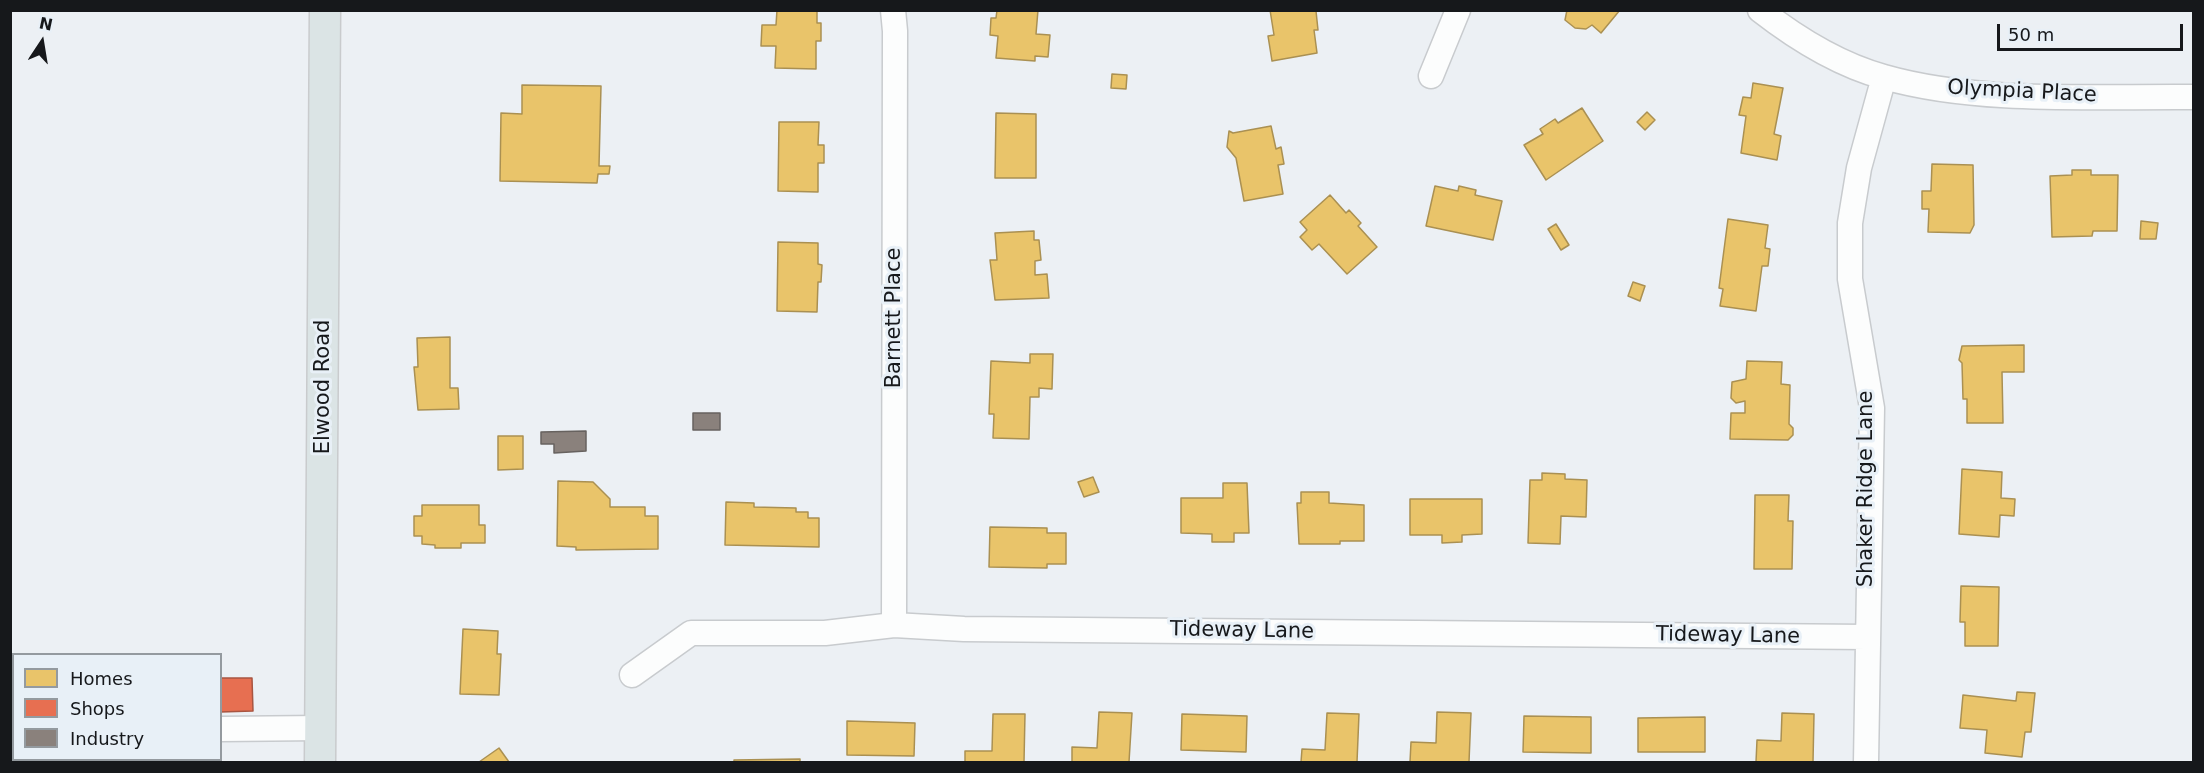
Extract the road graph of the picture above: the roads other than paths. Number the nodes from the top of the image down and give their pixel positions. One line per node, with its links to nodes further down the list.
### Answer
1 (325, 10): 11 (main road, Elwood Road)
2 (893, 10): 8 (street, Barnett Place)
3 (1458, 10): 5 (street)
4 (1760, 10): 6 (street, Olympia Place)
5 (1431, 76)
6 (1884, 77): 7 (street, Olympia Place); 9 (street, Shaker Ridge Lane)
7 (2193, 97)
8 (894, 625): 9 (street, Tideway Lane); 10 (street, Tideway Lane)
9 (1867, 637): 14 (street, Shaker Ridge Lane)
10 (632, 675)
11 (321, 728): 12 (street); 13 (main road, Elwood Road)
12 (222, 729)
13 (320, 762)
14 (1866, 762)

